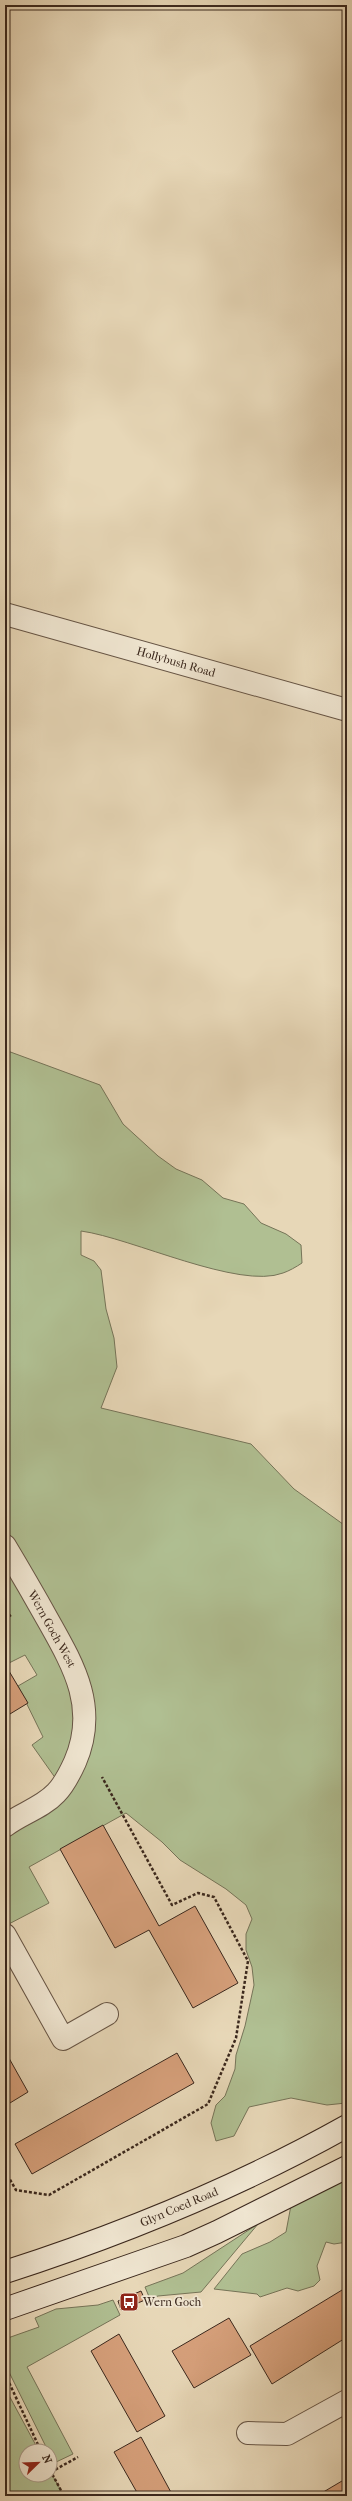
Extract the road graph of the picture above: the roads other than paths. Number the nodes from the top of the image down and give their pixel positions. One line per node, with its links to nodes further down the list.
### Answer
1 (5, 614): 2 (street, Hollybush Road)
2 (347, 710)
3 (5, 1546): 4 (street, Wern Goch West)
4 (5, 1826)
5 (5, 1935): 6 (street)
6 (107, 2014)
7 (347, 2126): 9 (street, Glyn Coed Road)
8 (347, 2167): 10 (street)
9 (5, 2272)
10 (5, 2310)
11 (347, 2401): 12 (street)
12 (248, 2433)

